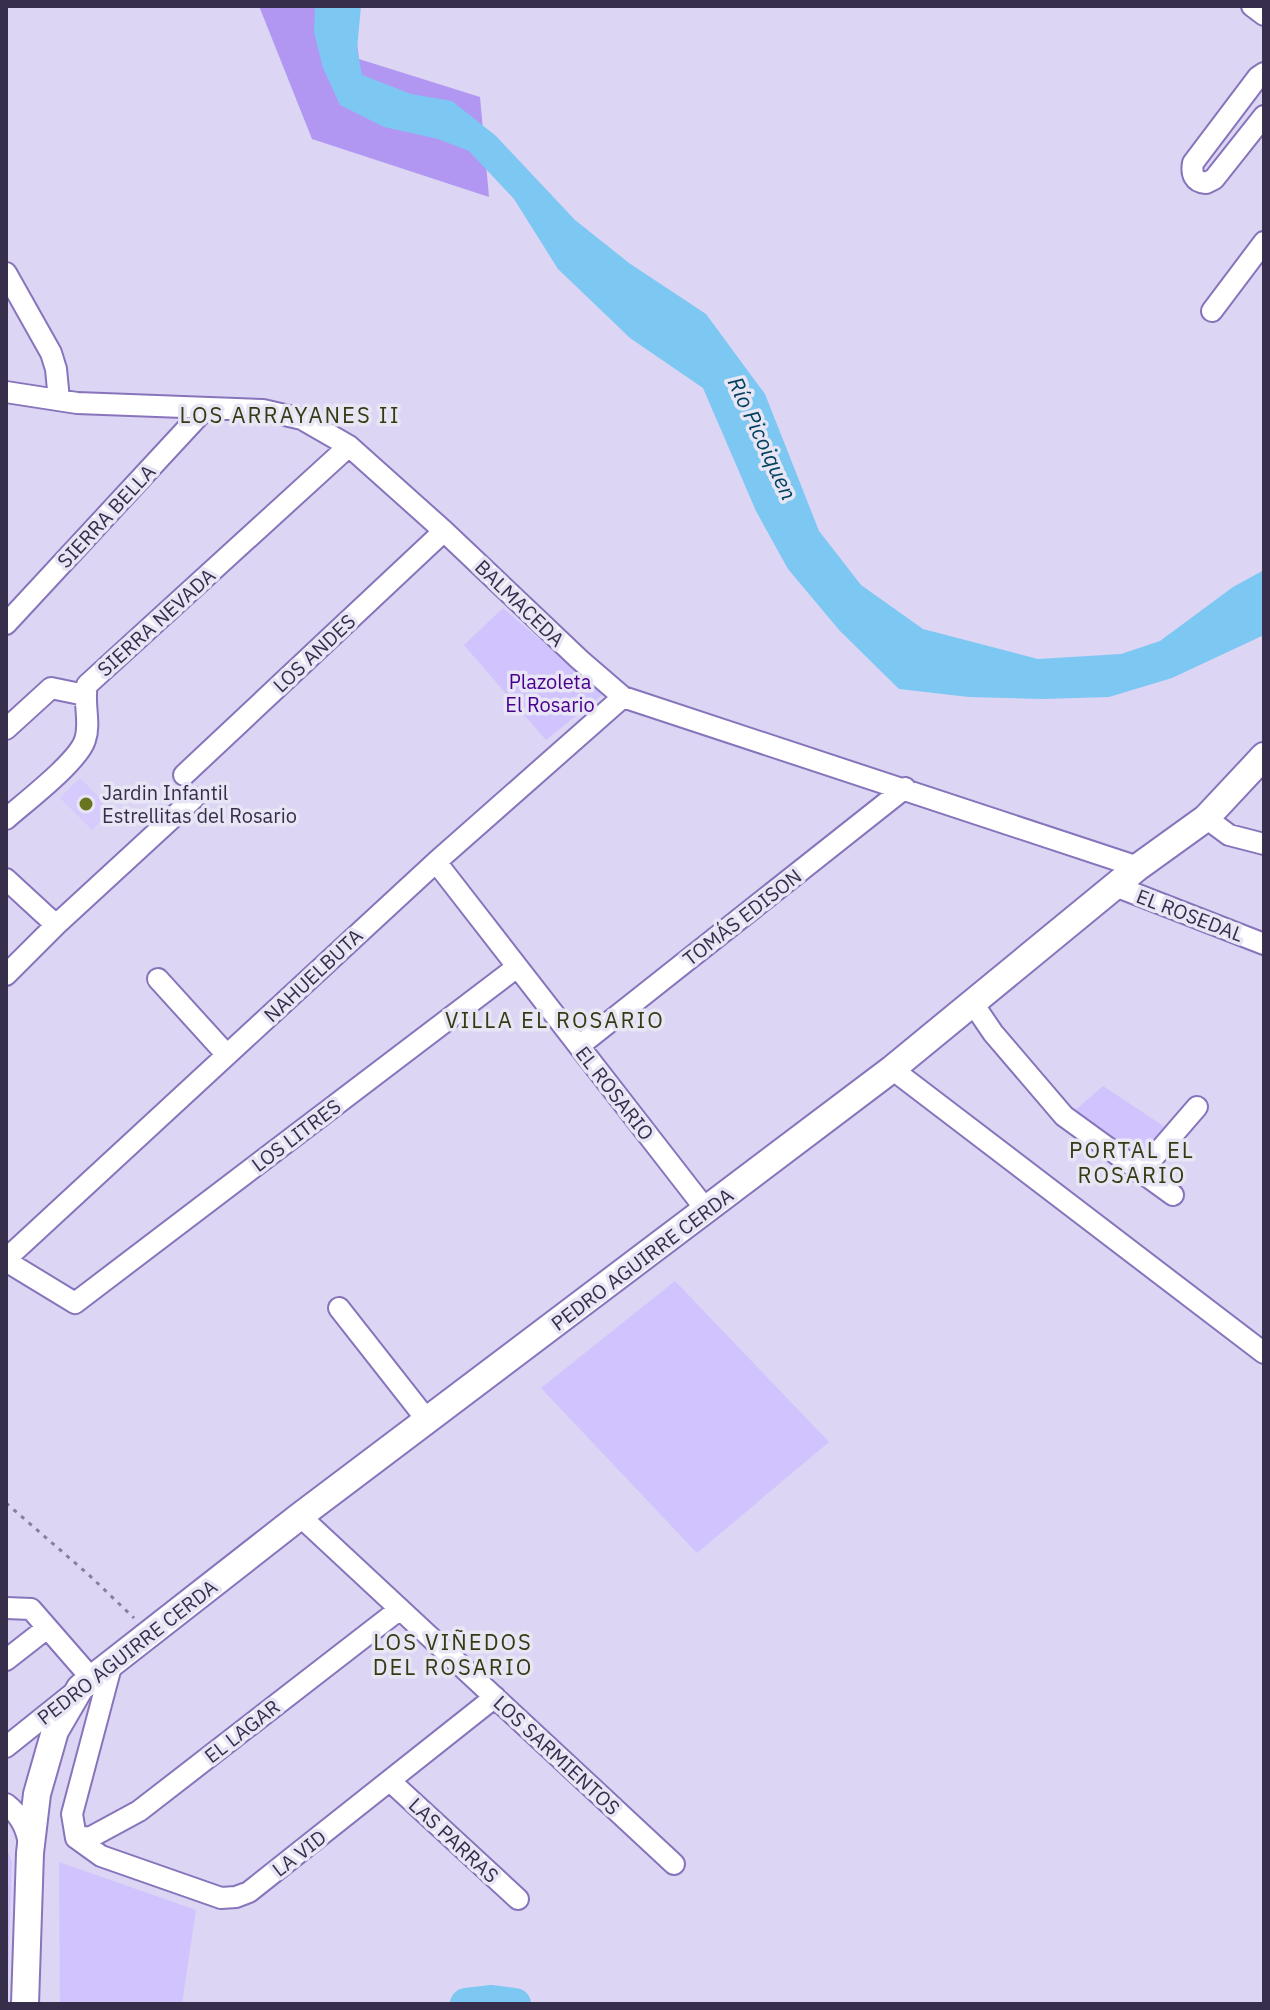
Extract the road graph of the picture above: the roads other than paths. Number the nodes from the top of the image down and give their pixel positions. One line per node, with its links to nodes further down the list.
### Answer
1 (1252, 6): 2 (street)
2 (1264, 15)
3 (1264, 73): 4 (street)
4 (1264, 116)
5 (1264, 242): 7 (street)
6 (6, 273): 9 (street)
7 (1212, 311)
8 (6, 392): 9 (street, BALMACEDA)
9 (59, 400): 10 (street, BALMACEDA)
10 (206, 408): 11 (street, BALMACEDA); 13 (street, SIERRA BELLA)
11 (349, 446): 12 (street, BALMACEDA); 14 (street, SIERRA NEVADA)
12 (444, 531): 15 (street, BALMACEDA); 18 (street, LOS ANDES)
13 (6, 624)
14 (85, 695): 16 (street); 22 (street, SIERRA NEVADA)
15 (623, 697): 19 (street, BALMACEDA); 24 (street, NAHUELBUTA)
16 (6, 729)
17 (1264, 756): 21 (main road, PEDRO AGUIRRE CERDA)
18 (184, 775)
19 (905, 788): 25 (street, BALMACEDA); 34 (street, TOMÁS EDISON)
20 (194, 798): 28 (street)
21 (1206, 818): 23 (street); 25 (main road, PEDRO AGUIRRE CERDA)
22 (6, 819)
23 (1264, 844)
24 (436, 862): 30 (street, EL ROSARIO); 35 (street, NAHUELBUTA)
25 (1138, 867): 27 (main road, PEDRO AGUIRRE CERDA)
26 (6, 879): 28 (street)
27 (1115, 886): 29 (street, EL ROSEDAL); 33 (main road, PEDRO AGUIRRE CERDA)
28 (56, 925): 31 (street)
29 (1264, 944)
30 (517, 967): 34 (street, EL ROSARIO); 42 (street, LOS LITRES)
31 (6, 975)
32 (158, 979): 35 (street)
33 (972, 1002): 36 (main road, PEDRO AGUIRRE CERDA); 38 (street)
34 (579, 1046): 40 (street, EL ROSARIO)
35 (227, 1055): 41 (street, NAHUELBUTA)
36 (892, 1069): 40 (main road, PEDRO AGUIRRE CERDA); 44 (street)
37 (1197, 1107): 38 (street)
38 (1140, 1173): 39 (street)
39 (1173, 1195)
40 (707, 1211): 45 (main road, PEDRO AGUIRRE CERDA)
41 (6, 1260): 42 (street, NAHUELBUTA)
42 (75, 1303)
43 (339, 1308): 45 (street)
44 (1264, 1353)
45 (427, 1420): 46 (main road, PEDRO AGUIRRE CERDA)
46 (300, 1516): 48 (street, LOS SARMIENTOS); 51 (main road, PEDRO AGUIRRE CERDA)
47 (6, 1608): 49 (street)
48 (400, 1609): 52 (street, LOS SARMIENTOS); 56 (street, EL LAGAR)
49 (47, 1628): 50 (street); 51 (street)
50 (6, 1660)
51 (95, 1677): 53 (street, PEDRO AGUIRRE CERDA); 56 (street); 57 (main road)
52 (495, 1697): 54 (street, LA VID); 58 (street, LOS SARMIENTOS)
53 (6, 1747)
54 (390, 1781): 56 (street, LA VID); 59 (street, LAS PARRAS)
55 (6, 1804): 57 (street)
56 (76, 1838)
57 (30, 1853): 60 (main road)
58 (674, 1864)
59 (518, 1899)
60 (25, 2004)

